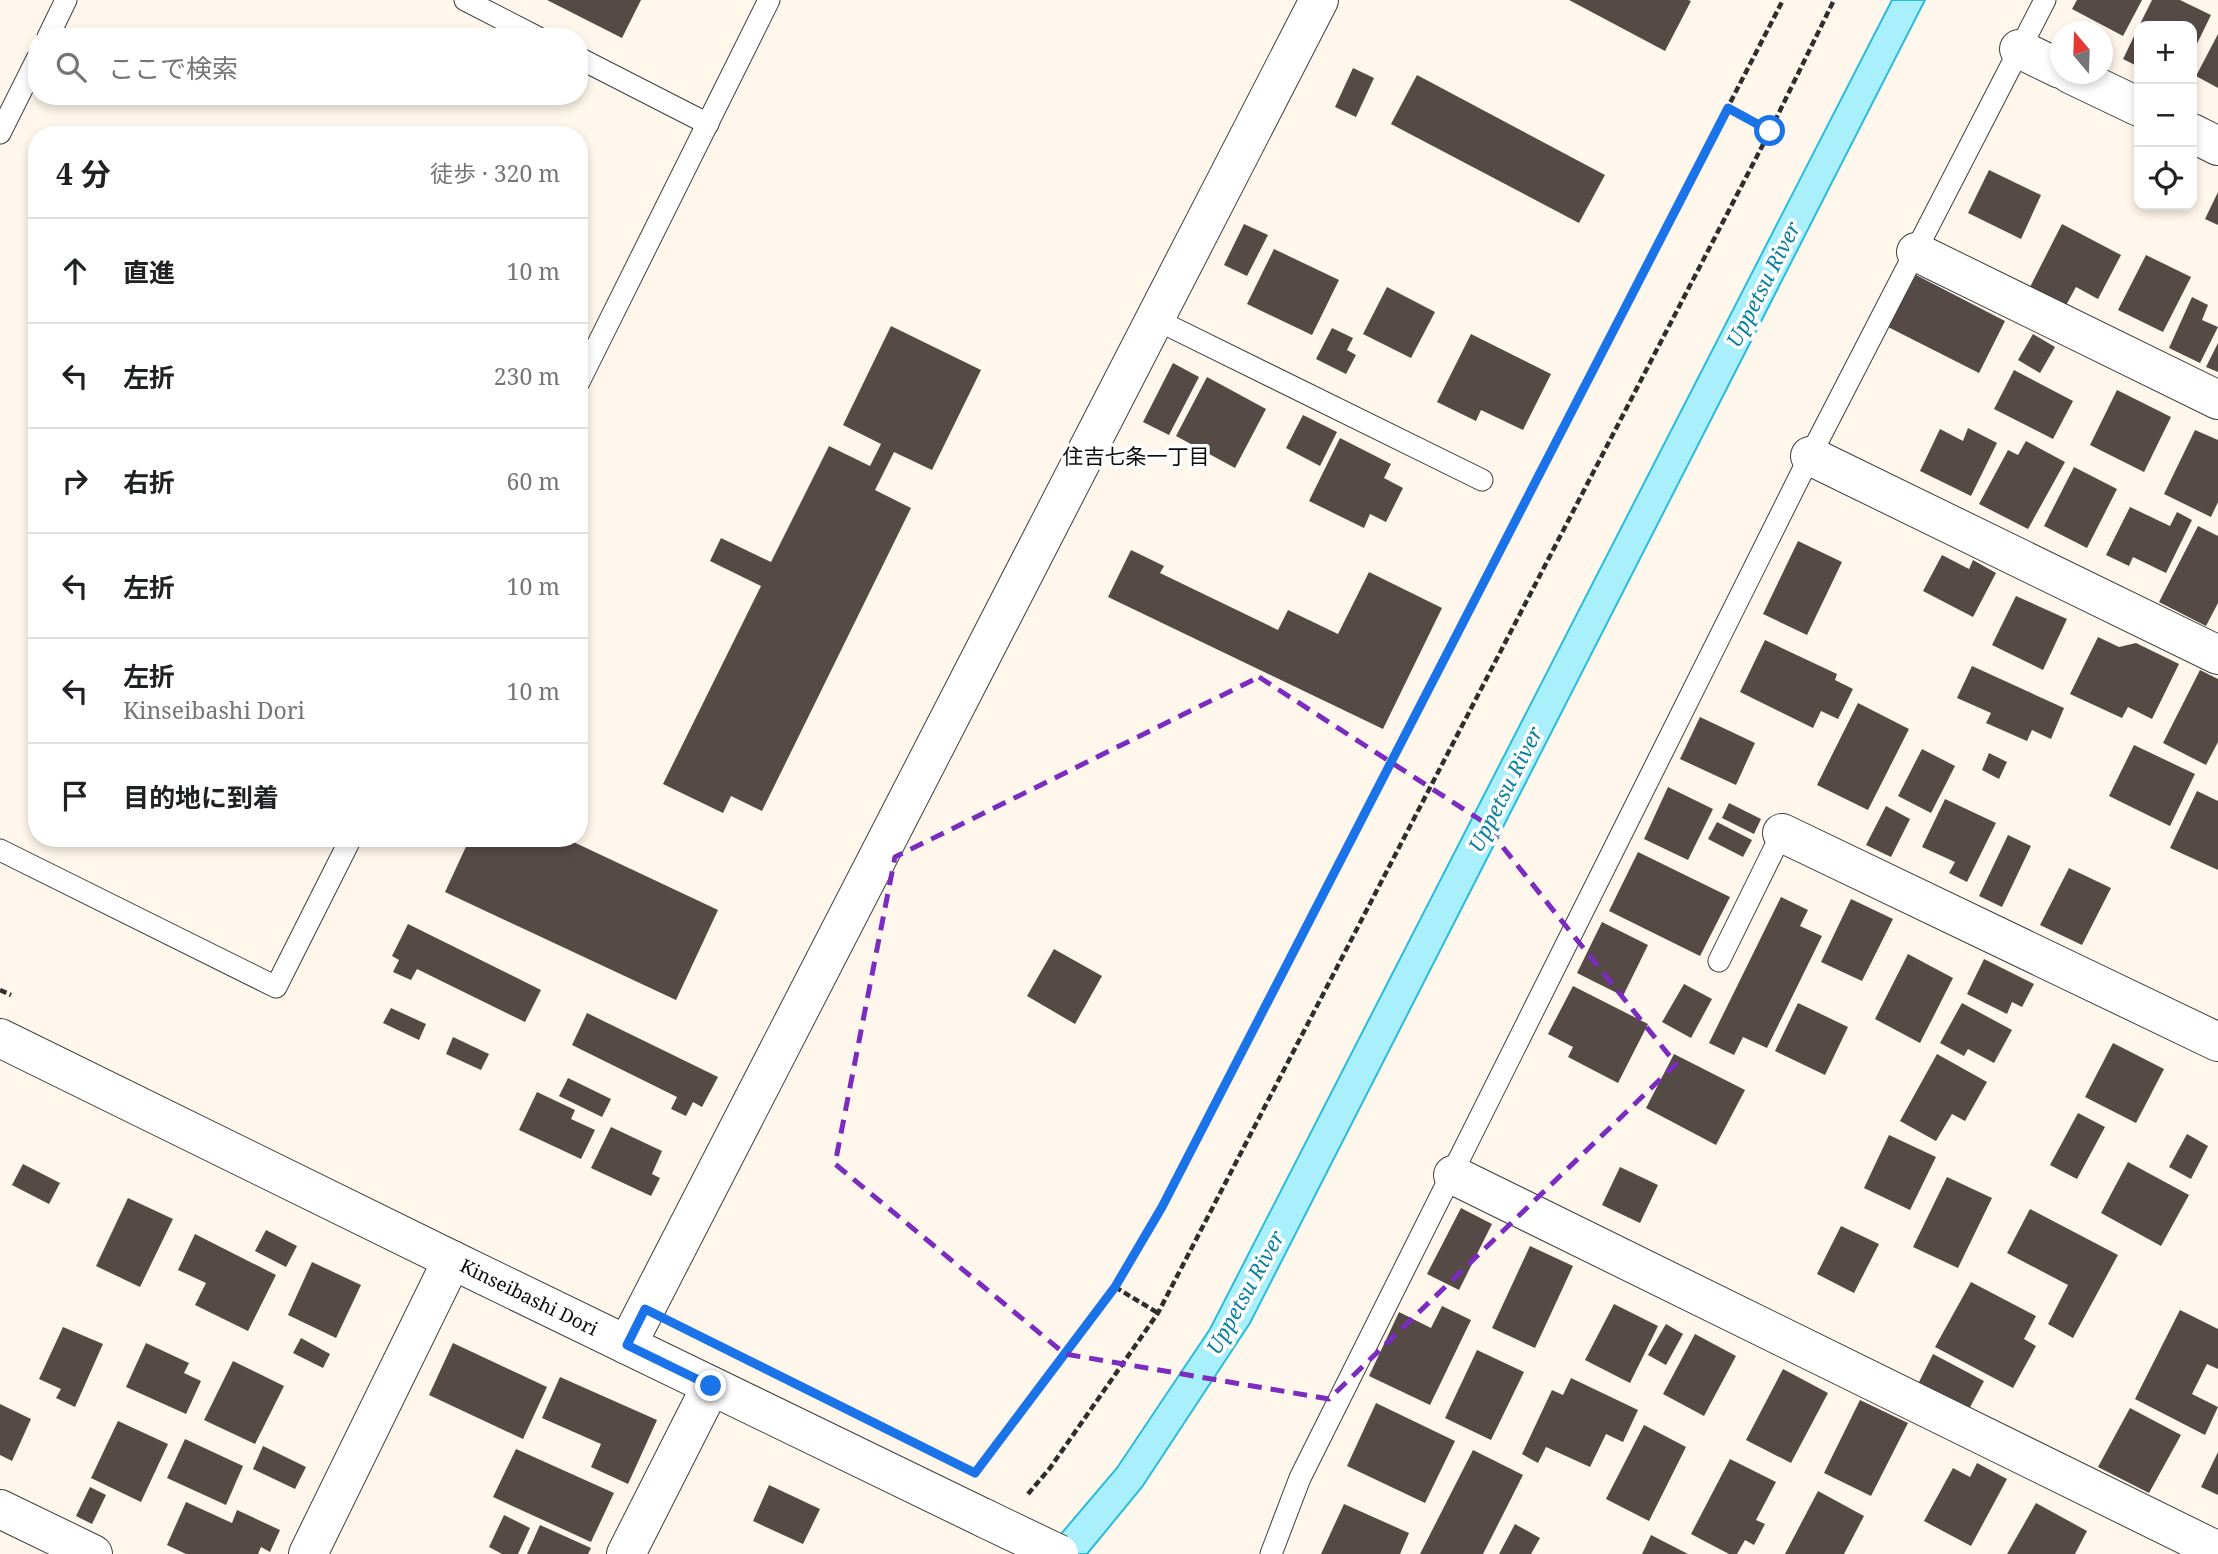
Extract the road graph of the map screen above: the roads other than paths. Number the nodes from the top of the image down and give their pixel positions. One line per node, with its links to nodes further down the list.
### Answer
1 (66, 0): 6 (lane)
2 (465, 0): 7 (lane)
3 (769, 0): 14 (lane)
4 (1320, 0): 19 (street)
5 (2045, 0): 8 (lane)
6 (52, 28)
7 (519, 28)
8 (2018, 49): 10 (street); 18 (lane)
9 (588, 63): 14 (lane)
10 (2050, 64)
11 (28, 77): 15 (lane)
12 (2091, 84): 13 (street)
13 (2134, 105)
14 (708, 124): 20 (lane)
15 (0, 133)
16 (2197, 136): 17 (street)
17 (2218, 146)
18 (1916, 252): 21 (street); 22 (lane)
19 (1155, 319): 23 (lane); 33 (street)
20 (588, 364)
21 (2218, 400)
22 (1810, 456): 24 (street); 31 (lane)
23 (1482, 480)
24 (2218, 654)
25 (1782, 833): 28 (lane); 30 (street)
26 (346, 847): 27 (lane)
27 (0, 850)
28 (1719, 961)
29 (0, 1038): 32 (street, Kinseibashi Dori)
30 (2218, 1042)
31 (1453, 1175): 36 (street); 41 (lane)
32 (452, 1260): 33 (street, Kinseibashi Dori); 38 (street)
33 (627, 1345): 34 (street, Kinseibashi Dori)
34 (711, 1386): 39 (street); 40 (street, Kinseibashi Dori, bridge)
35 (0, 1508): 37 (street)
36 (2218, 1551)
37 (93, 1554)
38 (308, 1554)
39 (626, 1554)
40 (1059, 1554)
41 (1271, 1554)

